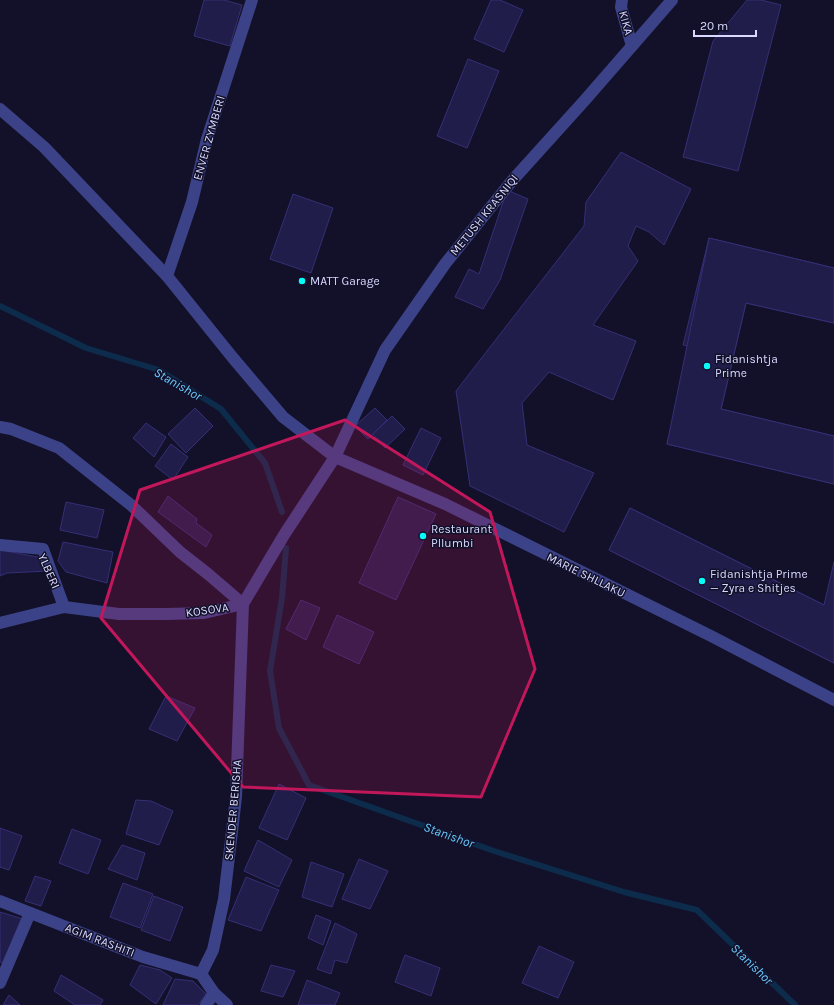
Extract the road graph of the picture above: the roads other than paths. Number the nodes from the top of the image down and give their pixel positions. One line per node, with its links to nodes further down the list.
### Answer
1 (252, 0): 6 (street, ENVER ZYMBERI)
2 (622, 0): 4 (street, KIKA)
3 (672, 0): 4 (street, METUSH KRASNIQI)
4 (632, 46): 8 (street, METUSH KRASNIQI)
5 (0, 109): 6 (street)
6 (167, 276): 8 (street)
7 (0, 427): 10 (street)
8 (335, 457): 10 (street, KOSOVA); 13 (street, MARIE SHLLAKU)
9 (0, 545): 11 (street, YLBERI)
10 (243, 604): 11 (street, KOSOVA); 16 (street, SKENDER BERISHA)
11 (64, 607): 12 (street, KOSOVA)
12 (0, 623)
13 (834, 700)
14 (0, 901): 15 (street, AGIM RASHITI)
15 (30, 913): 16 (street, AGIM RASHITI); 17 (street)
16 (201, 974): 18 (street)
17 (0, 982)
18 (214, 993): 19 (street); 20 (street)
19 (206, 1005)
20 (227, 1005)

